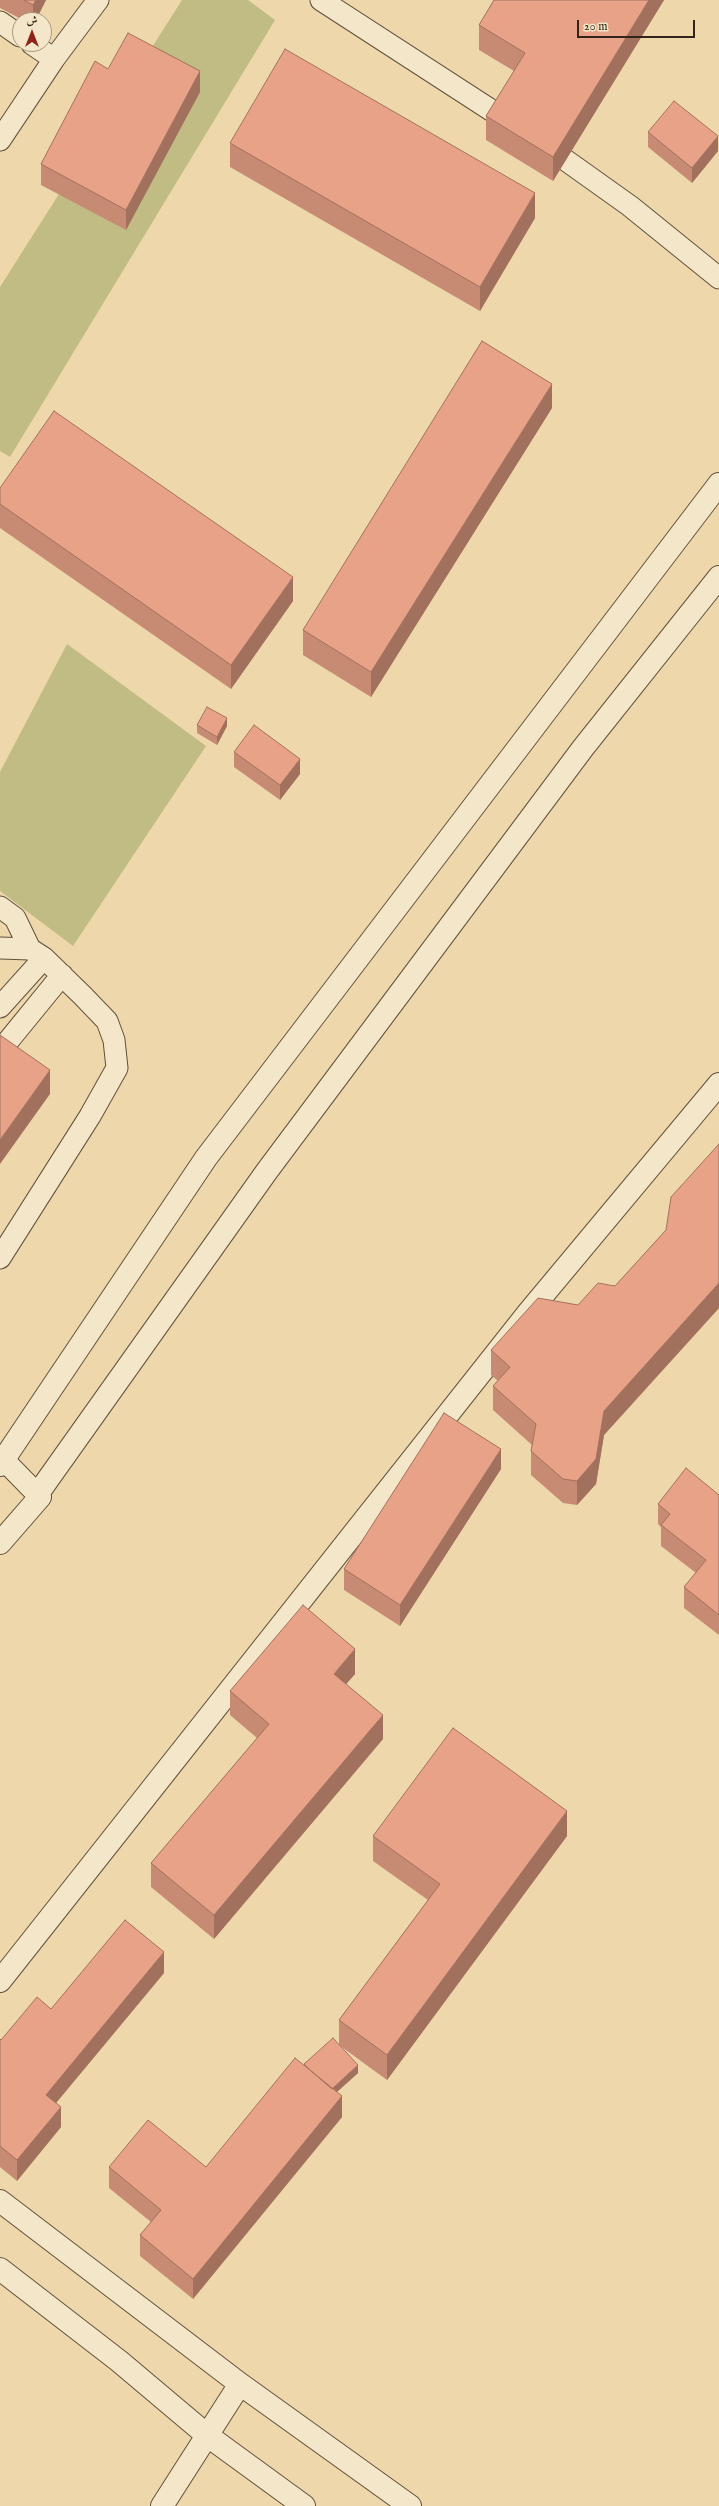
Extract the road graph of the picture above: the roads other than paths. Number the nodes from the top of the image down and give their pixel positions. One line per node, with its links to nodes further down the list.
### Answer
1 (98, 0): 6 (lane)
2 (321, 0): 8 (lane)
3 (0, 22): 4 (lane)
4 (12, 30)
5 (44, 52): 6 (lane)
6 (54, 59): 7 (lane)
7 (0, 140)
8 (719, 278)
9 (719, 484): 19 (street)
10 (719, 577): 20 (street)
11 (0, 907): 13 (lane)
12 (0, 948): 13 (lane)
13 (37, 954): 14 (lane); 15 (lane)
14 (62, 976): 16 (lane); 18 (lane)
15 (0, 1007)
16 (0, 1051)
17 (719, 1084): 22 (street)
18 (0, 1258)
19 (2, 1460): 20 (lane)
20 (40, 1497): 21 (street)
21 (0, 1543)
22 (0, 1981)
23 (0, 2201): 25 (street)
24 (0, 2269): 26 (street)
25 (240, 2384): 26 (street); 29 (street)
26 (208, 2436): 27 (street); 28 (street)
27 (162, 2506)
28 (304, 2506)
29 (410, 2506)

